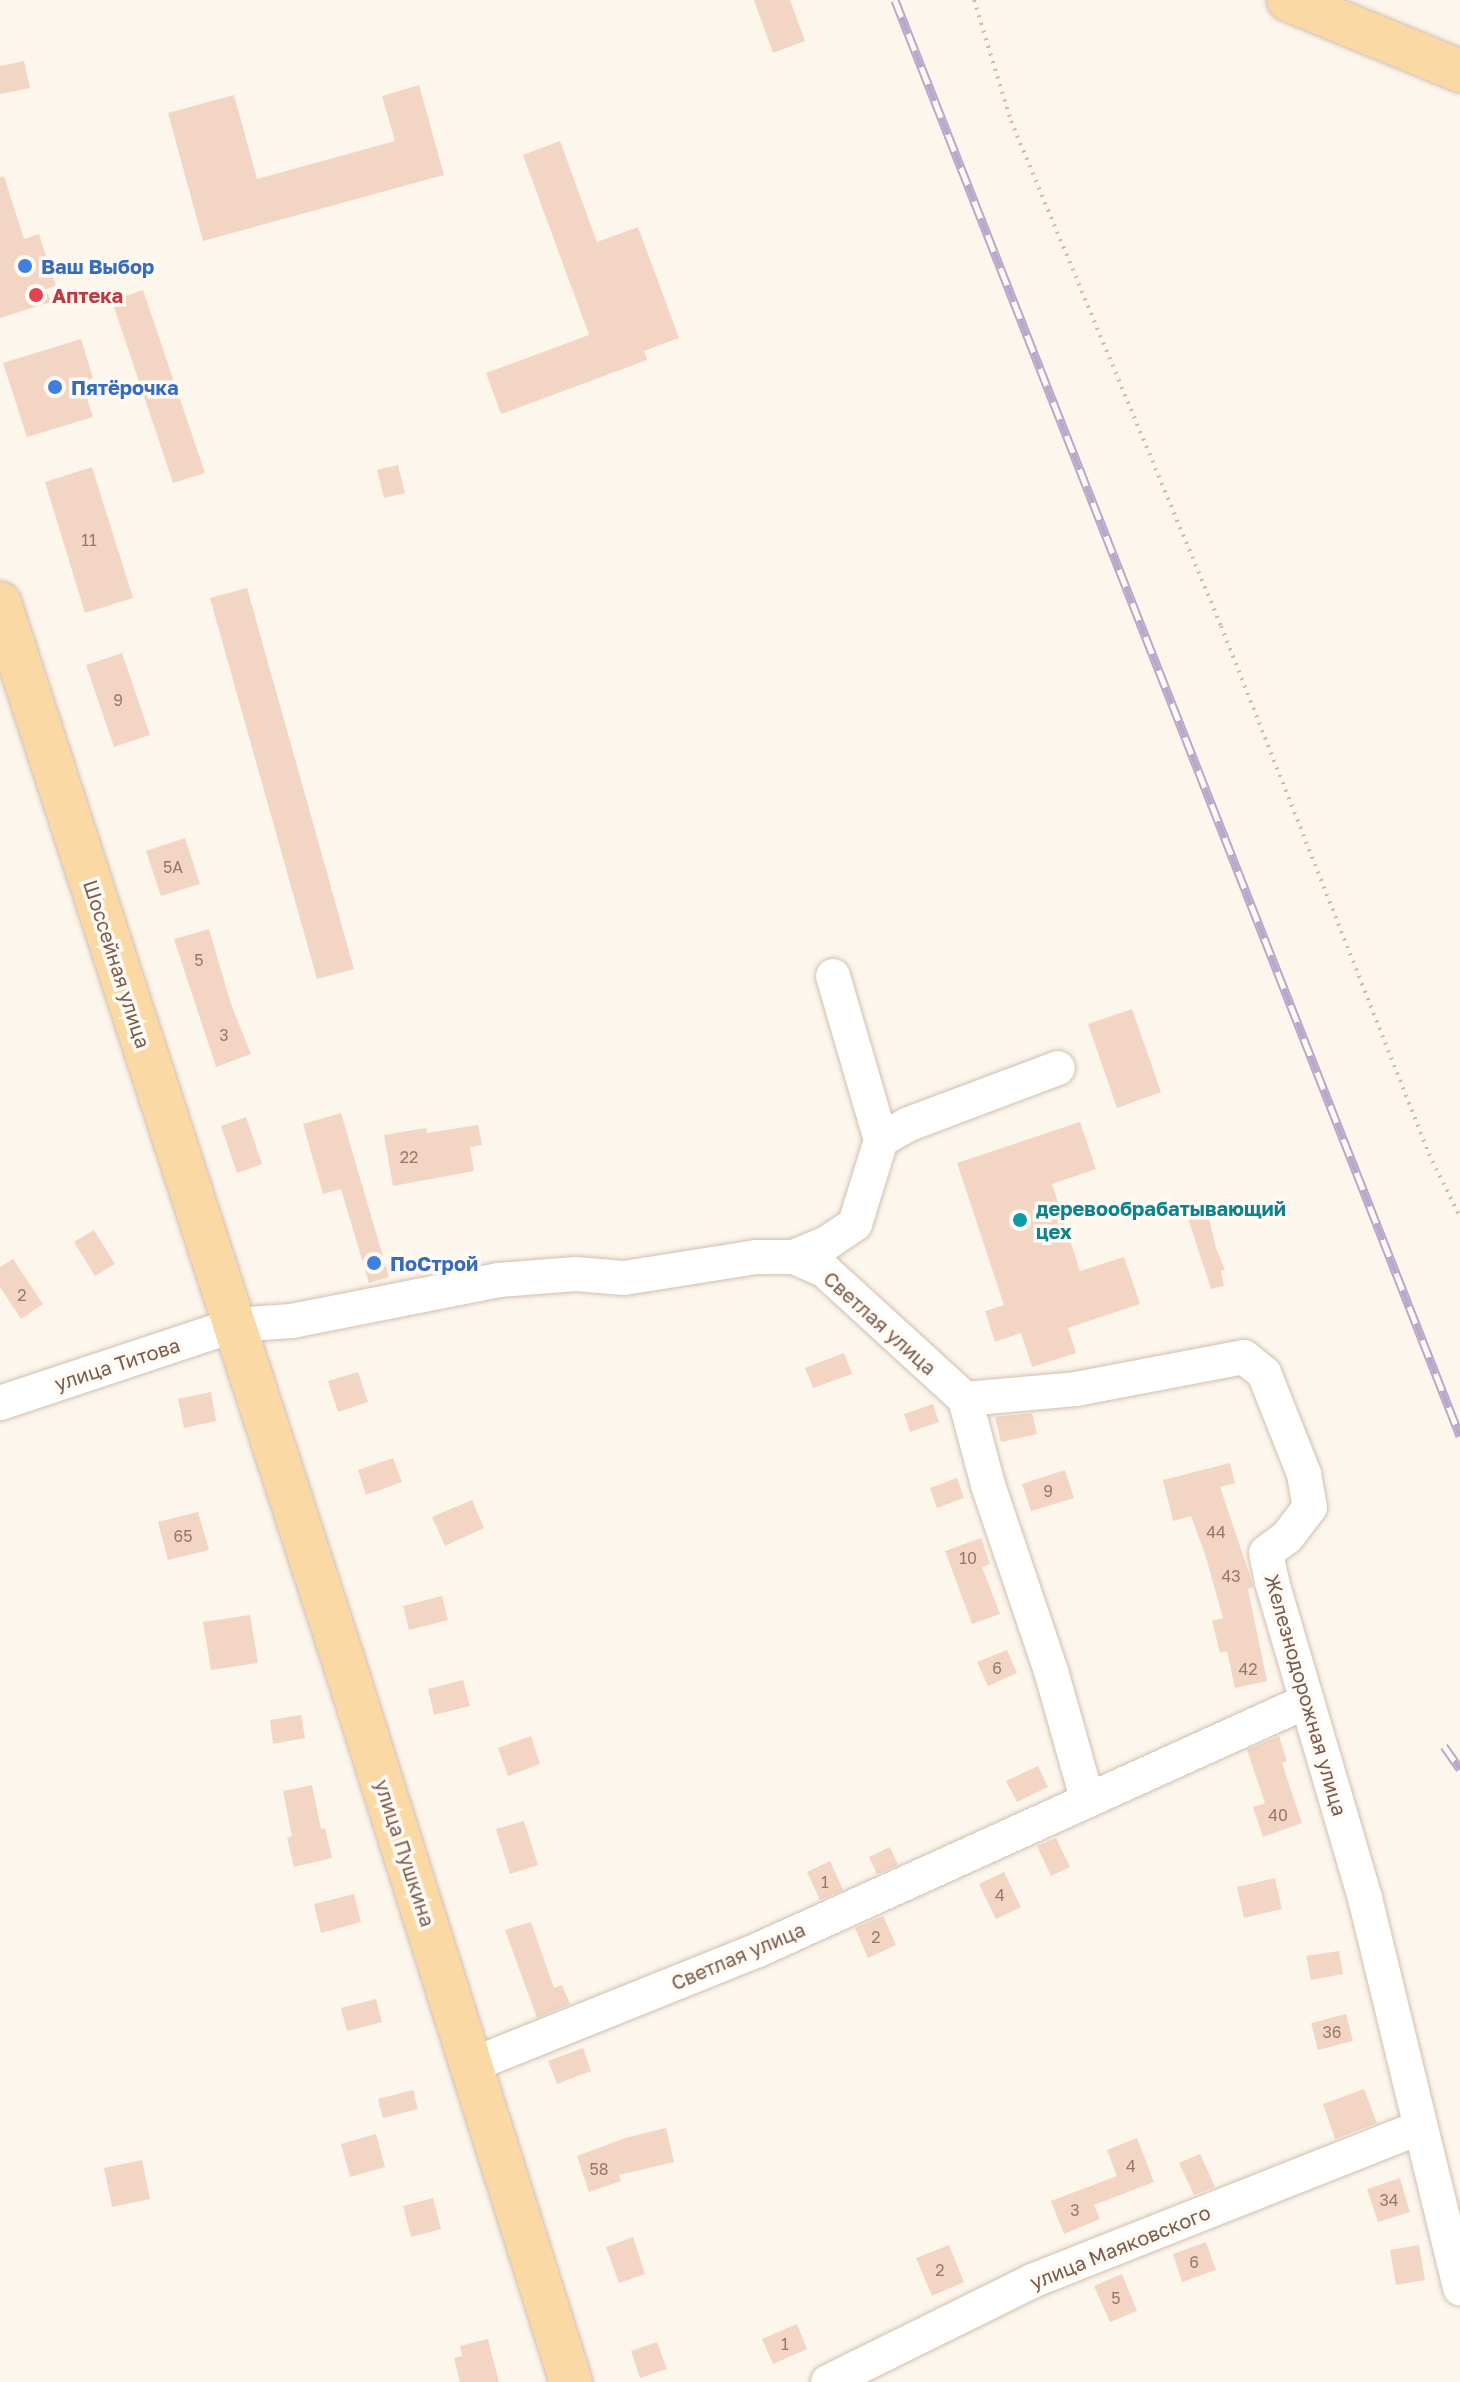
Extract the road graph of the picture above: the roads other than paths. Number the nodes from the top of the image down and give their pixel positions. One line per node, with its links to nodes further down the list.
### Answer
1 (1288, 0): 2 (main road)
2 (1460, 71)
3 (0, 603): 8 (main road, Шоссейная улица)
4 (833, 976): 6 (street)
5 (1058, 1068): 6 (street)
6 (881, 1140): 7 (street)
7 (794, 1257): 8 (street, Светлая улица); 9 (street, Светлая улица)
8 (234, 1325): 10 (street, улица Титова); 13 (main road, улица Пушкина)
9 (965, 1399): 11 (street, Железнодорожная улица); 12 (street)
10 (0, 1403)
11 (1305, 1702): 12 (street, Светлая улица); 14 (street, Железнодорожная улица)
12 (1087, 1798): 13 (street, Светлая улица)
13 (472, 2065): 16 (main road, улица Пушкина)
14 (1418, 2128): 15 (street, Железнодорожная улица); 17 (street, улица Маяковского)
15 (1460, 2289)
16 (571, 2382)
17 (828, 2382)

